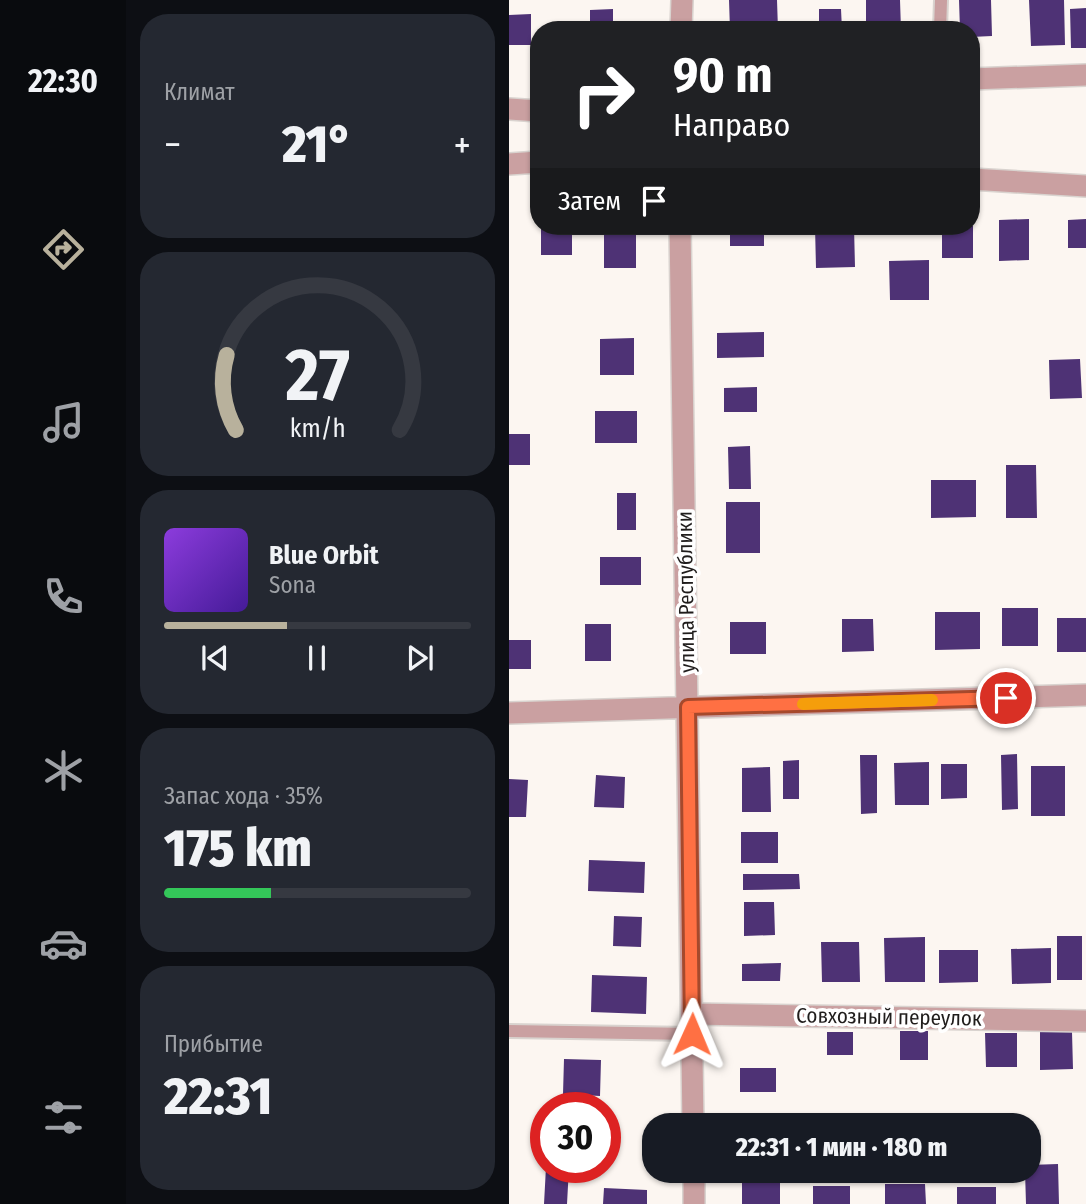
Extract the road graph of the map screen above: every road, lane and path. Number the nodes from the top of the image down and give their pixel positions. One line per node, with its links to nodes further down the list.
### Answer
1 (682, 0): 3 (street)
2 (941, 0): 4 (lane)
3 (681, 21)
4 (940, 21)
5 (1086, 75): 6 (street)
6 (980, 79)
7 (509, 109): 8 (street)
8 (530, 110)
9 (530, 163): 10 (street)
10 (509, 164)
11 (980, 180): 12 (street)
12 (1086, 186)
13 (680, 235): 15 (street, улица Республики)
14 (1086, 695): 15 (street)
15 (688, 707): 16 (street); 18 (street, улица Республики)
16 (509, 713)
17 (1086, 1021): 18 (street, Совхозный переулок)
18 (692, 1024): 19 (lane); 20 (street, улица Республики)
19 (509, 1031)
20 (693, 1113)
21 (694, 1183): 22 (street)
22 (694, 1204)

